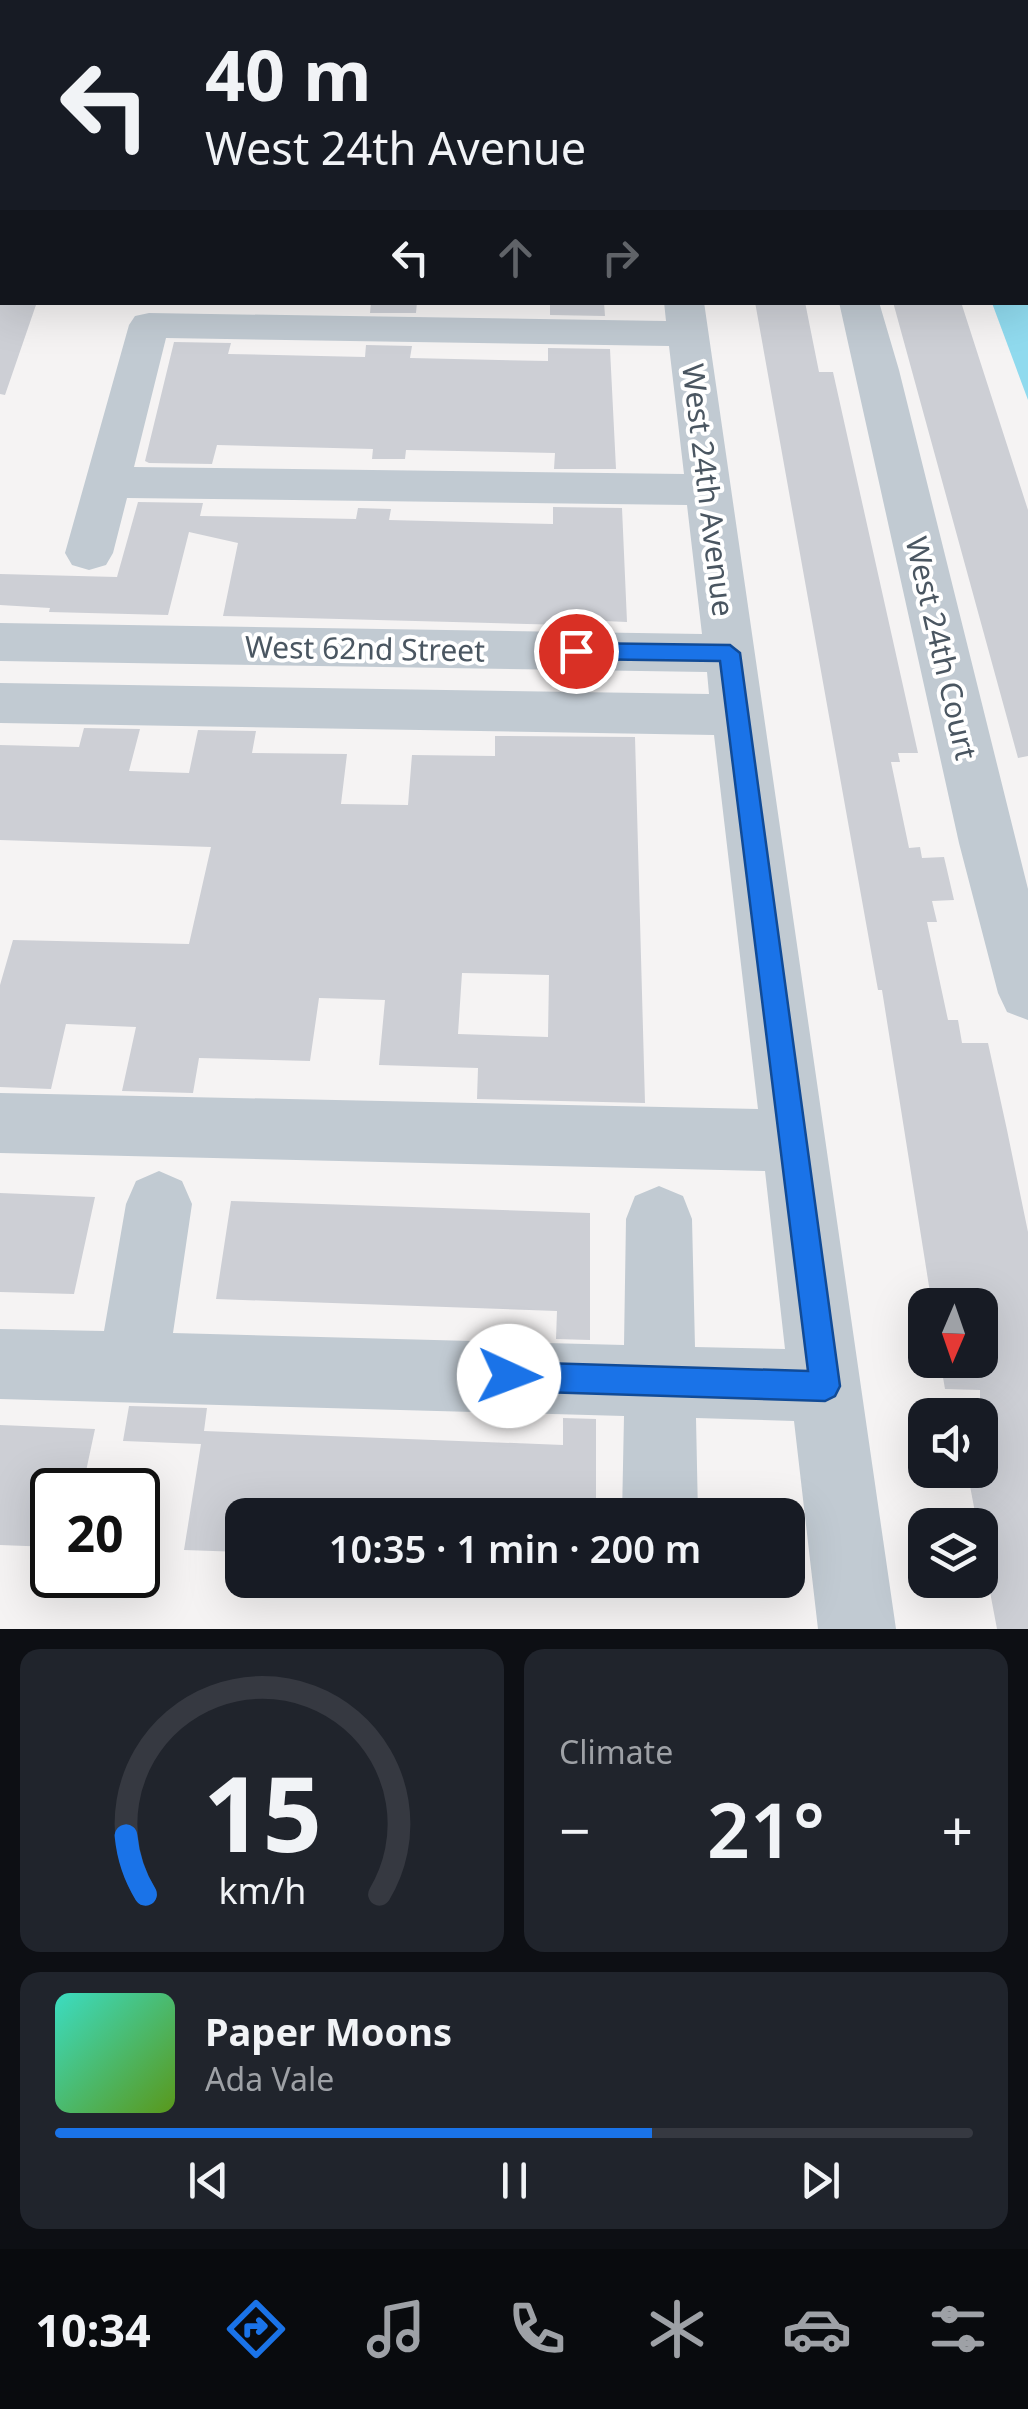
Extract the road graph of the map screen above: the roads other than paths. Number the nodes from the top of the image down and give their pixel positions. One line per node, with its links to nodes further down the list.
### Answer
1 (859, 305): 11 (street, West 24th Court)
2 (151, 314): 3 (street); 4 (street)
3 (686, 318): 5 (street, West 24th Avenue)
4 (108, 482): 5 (street); 6 (street)
5 (709, 490): 8 (street, West 24th Avenue)
6 (89, 553)
7 (0, 642): 8 (street, West 62nd Street)
8 (730, 653): 10 (street, West 24th Avenue)
9 (0, 703): 10 (street)
10 (738, 716): 13 (street, West 24th Avenue)
11 (1028, 992)
12 (0, 1123): 13 (street)
13 (793, 1141): 19 (street, West 24th Avenue)
14 (159, 1204): 17 (street)
15 (658, 1219): 18 (street)
16 (0, 1364): 17 (street)
17 (133, 1367): 18 (street)
18 (659, 1380): 19 (street); 20 (street)
19 (825, 1386): 21 (street, West 24th Avenue)
20 (660, 1498)
21 (856, 1629)

